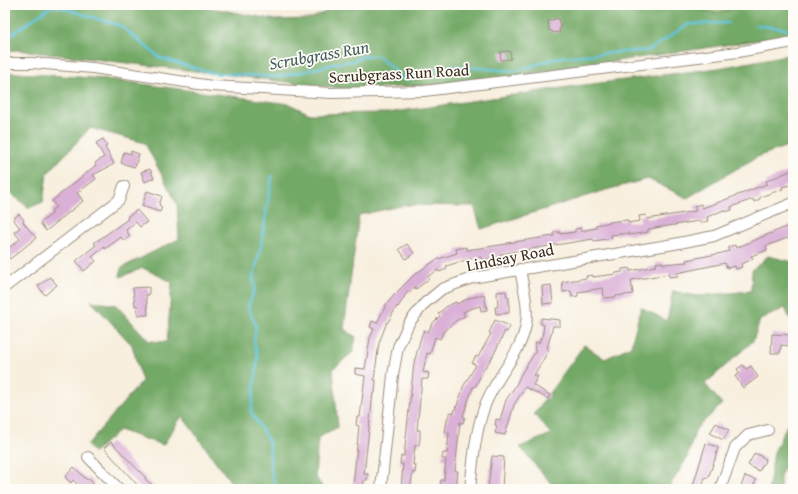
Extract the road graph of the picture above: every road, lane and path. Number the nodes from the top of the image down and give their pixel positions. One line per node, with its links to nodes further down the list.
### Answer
1 (793, 42): 2 (street, Scrubgrass Run Road)
2 (5, 63)
3 (124, 186): 6 (street)
4 (793, 203): 5 (street, Lindsay Road)
5 (520, 269): 10 (street, Lindsay Road); 11 (street)
6 (5, 288)
7 (768, 430): 12 (street)
8 (88, 456): 9 (street)
9 (119, 489)
10 (381, 489)
11 (470, 489)
12 (720, 489)

